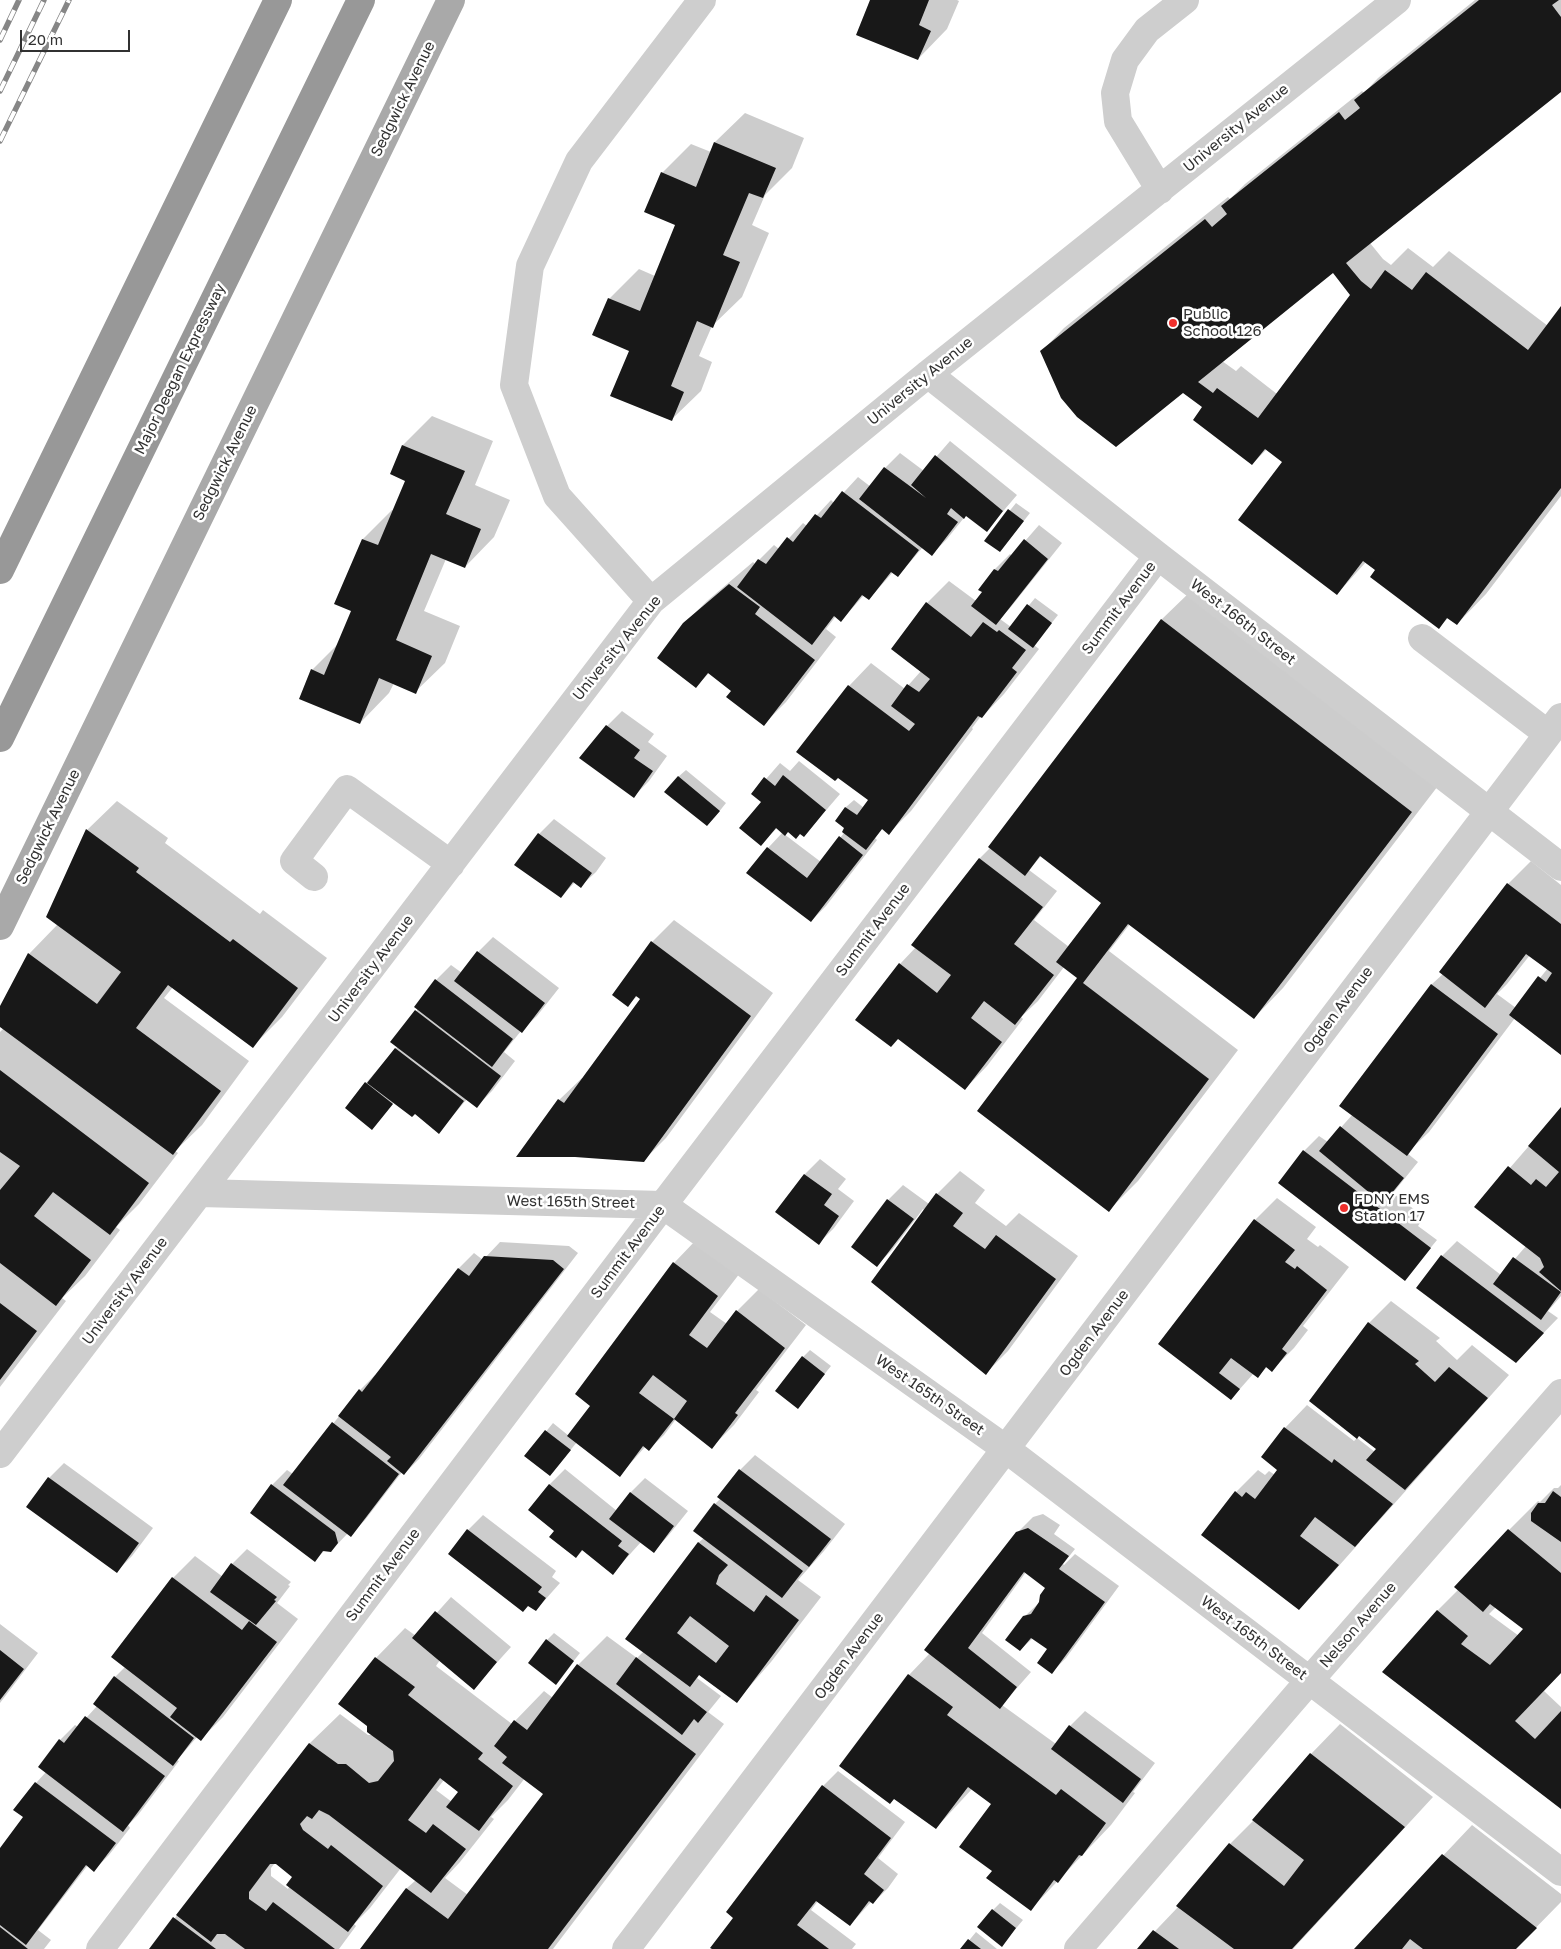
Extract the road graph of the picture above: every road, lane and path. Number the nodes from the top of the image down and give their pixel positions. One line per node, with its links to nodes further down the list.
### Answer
1 (278, 0): 10 (highway)
2 (361, 0): 14 (highway, Major Deegan Expressway)
3 (451, 0): 19 (main road, Sedgwick Avenue)
4 (702, 0): 11 (street)
5 (1186, 0): 7 (street)
6 (1397, 0): 7 (street, University Avenue)
7 (1160, 190): 8 (street, University Avenue)
8 (928, 374): 9 (street, West 166th Street); 11 (street, University Avenue)
9 (1158, 556): 15 (street, West 166th Street); 21 (street, Summit Avenue)
10 (0, 570)
11 (651, 601): 16 (street, University Avenue)
12 (1422, 638): 13 (street)
13 (1555, 725): 15 (street, Ogden Avenue)
14 (0, 738)
15 (1489, 812): 17 (street, West 166th Street); 23 (street, Ogden Avenue)
16 (451, 864): 18 (street); 20 (street, University Avenue)
17 (1561, 867)
18 (314, 877)
19 (0, 926)
20 (200, 1193): 21 (street, West 165th Street); 24 (street, University Avenue)
21 (664, 1205): 23 (street, West 165th Street); 27 (street, Summit Avenue)
22 (1561, 1393): 25 (street, Nelson Avenue)
23 (1006, 1449): 25 (street, West 165th Street); 28 (street, Ogden Avenue)
24 (0, 1454)
25 (1309, 1680): 26 (street, West 165th Street); 29 (street, Nelson Avenue)
26 (1561, 1872)
27 (100, 1949)
28 (626, 1949)
29 (1078, 1949)

